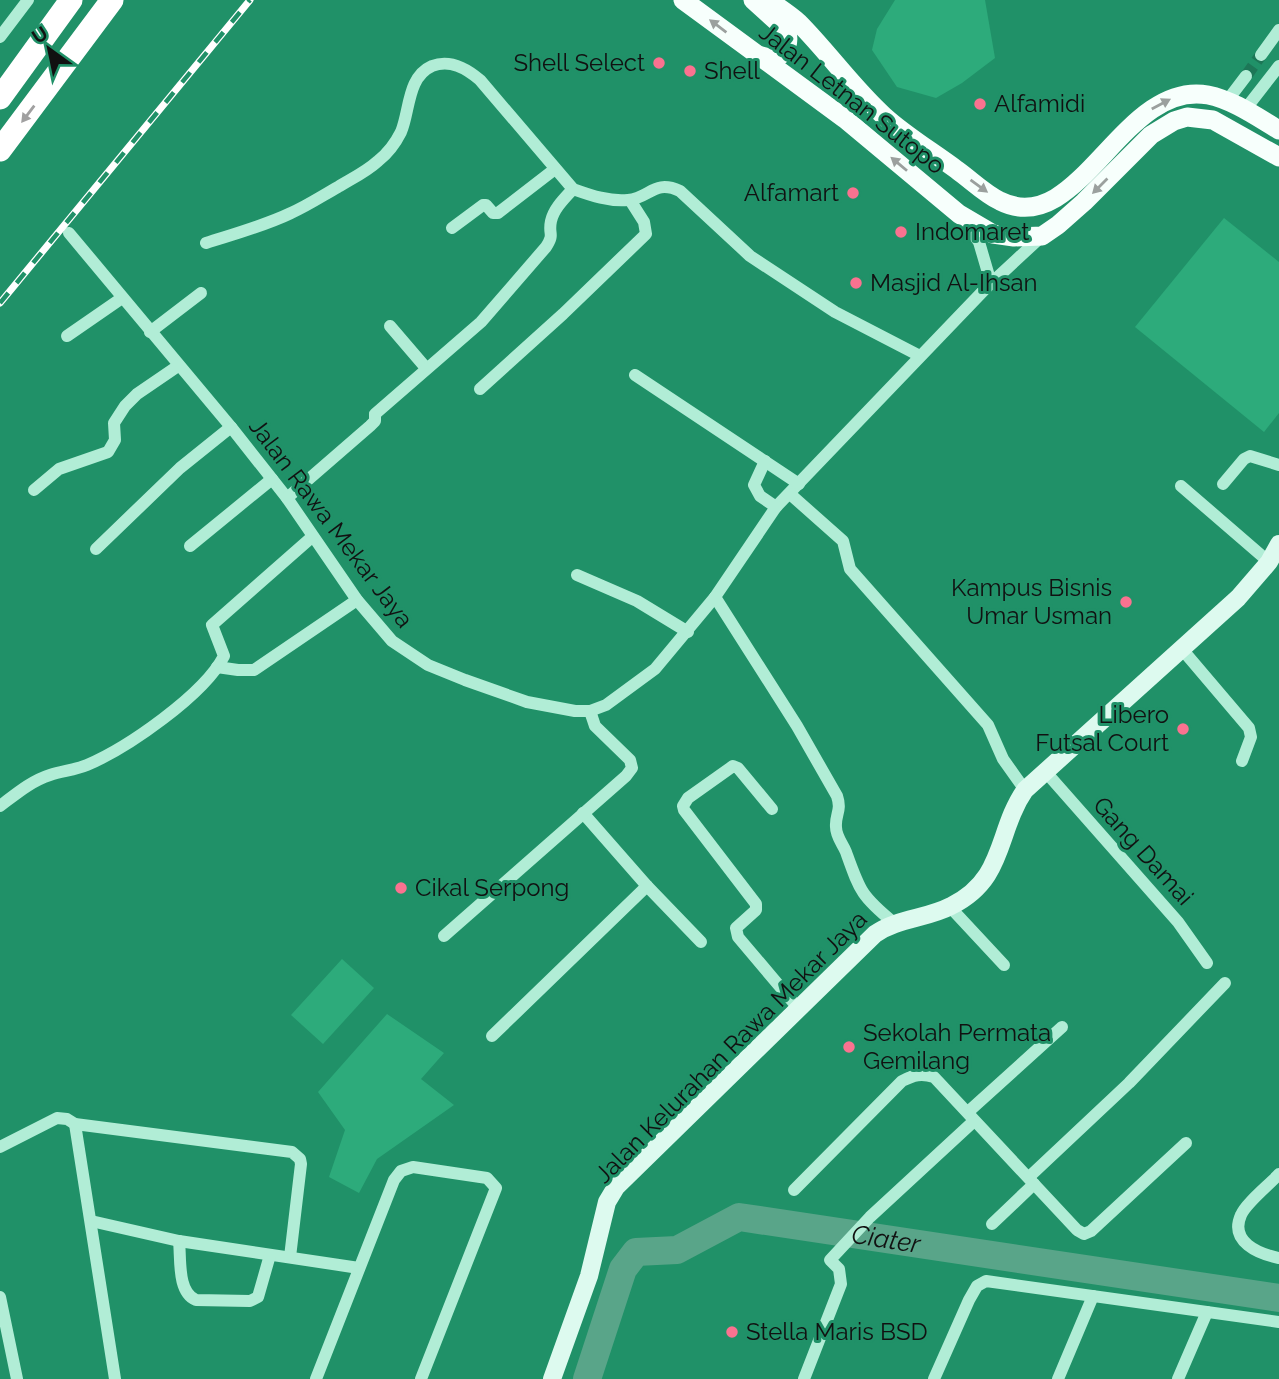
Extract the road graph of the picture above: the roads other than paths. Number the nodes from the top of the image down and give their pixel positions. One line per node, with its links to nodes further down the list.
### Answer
1 (28, 0): 8 (street)
2 (71, 0): 13 (highway)
3 (111, 0): 16 (highway, one-way to 16)
4 (683, 0): 9 (main road, Jalan Letnan Sutopo, one-way to 4)
5 (753, 0): 9 (main road)
6 (768, 0): 14 (main road, Jalan Letnan Sutopo, one-way to 14)
7 (1279, 30): 10 (street)
8 (0, 37)
9 (756, 54): 21 (main road, Jalan Letnan Sutopo, one-way to 9)
10 (1261, 55)
11 (1279, 66): 14 (street)
12 (1246, 76): 14 (street)
13 (0, 98)
14 (1236, 106): 15 (main road, Jalan Letnan Sutopo)
15 (1279, 130)
16 (0, 150)
17 (1279, 158): 24 (main road, one-way to 24)
18 (555, 169): 19 (street); 22 (street); 25 (street)
19 (573, 189): 20 (street); 34 (street)
20 (629, 200): 32 (street); 36 (street)
21 (959, 214): 24 (main road, Jalan Letnan Sutopo); 26 (street)
22 (452, 228)
23 (69, 233): 28 (street, Jalan Rawa Mekar Jaya)
24 (1042, 236): 26 (street)
25 (206, 243)
26 (991, 283): 32 (street)
27 (201, 293): 30 (street)
28 (122, 298): 30 (street, Jalan Rawa Mekar Jaya); 31 (street)
29 (390, 326): 34 (street)
30 (150, 332): 33 (street, Jalan Rawa Mekar Jaya)
31 (67, 336)
32 (920, 356): 41 (street)
33 (178, 366): 37 (street, Jalan Rawa Mekar Jaya); 44 (street)
34 (426, 368): 46 (street)
35 (635, 375): 38 (street)
36 (480, 389)
37 (231, 427): 40 (street, Jalan Rawa Mekar Jaya); 51 (street)
38 (765, 461): 41 (street); 47 (street)
39 (1279, 465): 42 (street)
40 (272, 479): 46 (street, Jalan Rawa Mekar Jaya); 50 (street)
41 (799, 484): 45 (street)
42 (1223, 485)
43 (1181, 486): 52 (street)
44 (34, 490)
45 (790, 495): 47 (street); 62 (street)
46 (287, 498): 48 (street, Jalan Rawa Mekar Jaya)
47 (776, 507): 54 (street)
48 (312, 537): 55 (street, Jalan Rawa Mekar Jaya); 58 (street)
49 (1279, 544): 52 (street, Jalan Kelurahan Rawa Mekar Jaya)
50 (190, 546)
51 (96, 549)
52 (1269, 562): 57 (street, Jalan Kelurahan Rawa Mekar Jaya)
53 (577, 575): 56 (street)
54 (715, 597): 56 (street); 68 (street)
55 (357, 600): 58 (street); 59 (street, Jalan Rawa Mekar Jaya)
56 (688, 632): 59 (street)
57 (1181, 648): 60 (street); 61 (street, Jalan Kelurahan Rawa Mekar Jaya)
58 (217, 667): 63 (street)
59 (590, 711): 65 (street)
60 (1242, 761)
61 (1044, 770): 62 (street, Jalan Kelurahan Rawa Mekar Jaya); 71 (street, Gang Damai)
62 (1025, 790): 67 (street, Jalan Kelurahan Rawa Mekar Jaya)
63 (0, 806)
64 (772, 809): 74 (street)
65 (583, 813): 66 (street); 69 (street)
66 (647, 886): 70 (street); 76 (street)
67 (950, 907): 68 (street, Jalan Kelurahan Rawa Mekar Jaya); 72 (street)
68 (894, 923): 74 (street, Jalan Kelurahan Rawa Mekar Jaya)
69 (444, 936)
70 (701, 942)
71 (1207, 964)
72 (1004, 965)
73 (1225, 983): 82 (street)
74 (798, 1008): 99 (street, Jalan Kelurahan Rawa Mekar Jaya)
75 (1062, 1027): 77 (street)
76 (492, 1036)
77 (971, 1117): 82 (street); 83 (street); 100 (street)
78 (75, 1124): 80 (street); 84 (street); 88 (street)
79 (1186, 1143): 82 (street)
80 (0, 1147)
81 (1279, 1174): 89 (street)
82 (1031, 1181): 85 (street)
83 (794, 1190)
84 (91, 1221): 86 (street); 96 (street)
85 (992, 1224)
86 (179, 1241): 87 (street); 87 (street)
87 (271, 1255): 88 (street)
88 (290, 1257): 90 (street)
89 (1279, 1258)
90 (359, 1268): 97 (street); 98 (street)
91 (1093, 1296): 93 (street); 101 (street); 102 (street)
92 (1, 1304): 95 (street)
93 (1206, 1312): 94 (street); 103 (street)
94 (1279, 1322)
95 (17, 1379)
96 (115, 1379)
97 (316, 1379)
98 (421, 1379)
99 (552, 1379)
100 (804, 1379)
101 (934, 1379)
102 (1058, 1379)
103 (1178, 1379)

